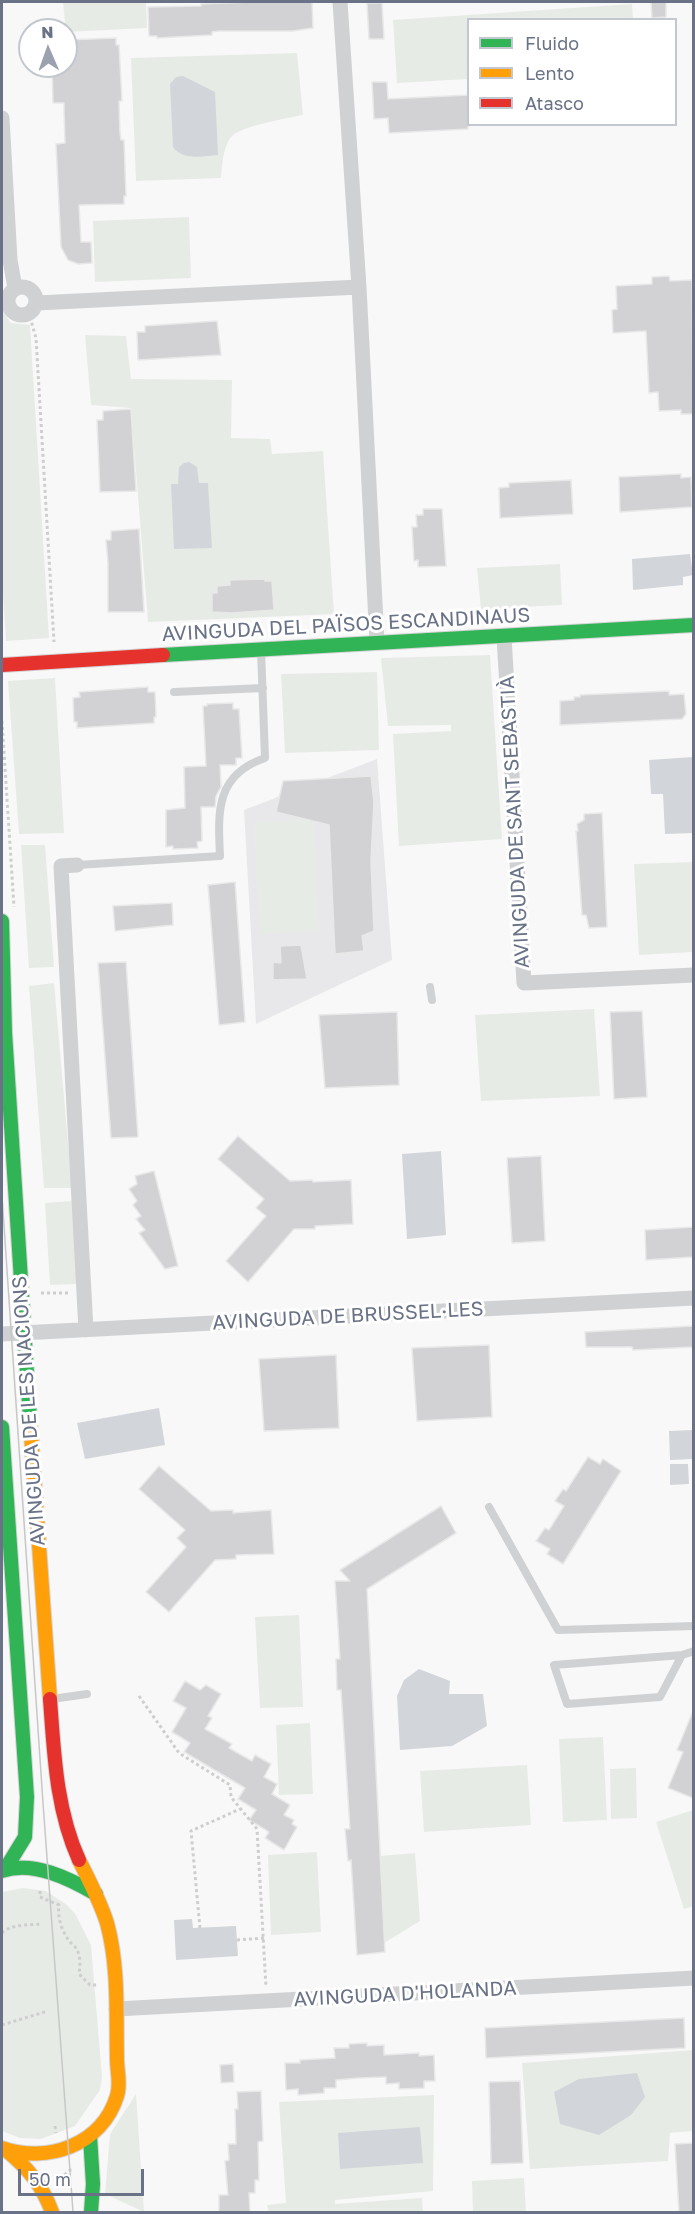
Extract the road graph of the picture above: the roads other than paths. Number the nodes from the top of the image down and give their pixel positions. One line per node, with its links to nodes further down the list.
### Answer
1 (340, 2): 3 (street)
2 (2, 118): 4 (street)
3 (359, 287): 5 (street); 8 (street)
4 (22, 288): 5 (street); 5 (street)
5 (33, 308)
6 (693, 625): 7 (main road, AVINGUDA DEL PAÏSOS ESCANDINAUS)
7 (504, 636): 8 (main road, AVINGUDA DEL PAÏSOS ESCANDINAUS); 15 (street, AVINGUDA DE SANT SEBASTIÀ)
8 (377, 642): 9 (main road, AVINGUDA DEL PAÏSOS ESCANDINAUS)
9 (261, 649): 10 (main road, AVINGUDA DEL PAÏSOS ESCANDINAUS); 11 (lane)
10 (2, 665)
11 (262, 688): 12 (lane); 13 (lane)
12 (174, 692)
13 (77, 865): 19 (street)
14 (2, 921): 20 (main road, AVINGUDA DE LES NACIONS)
15 (693, 975)
16 (430, 987): 17 (lane)
17 (432, 1000)
18 (693, 1298): 19 (street, AVINGUDA DE BRUSSEL·LES)
19 (86, 1330): 20 (street, AVINGUDA DE BRUSSEL·LES)
20 (23, 1333): 21 (street, AVINGUDA DE BRUSSEL·LES); 28 (main road, AVINGUDA DE LES NACIONS)
21 (2, 1334)
22 (2, 1427): 29 (main road, AVINGUDA DE LES NACIONS)
23 (489, 1507): 24 (lane)
24 (693, 1626)
25 (693, 1651): 26 (lane)
26 (682, 1655): 26 (lane)
27 (87, 1694): 28 (lane)
28 (51, 1699): 30 (main road, AVINGUDA DE LES NACIONS)
29 (4, 1869): 30 (main road)
30 (96, 1894): 32 (main road, AVINGUDA DE LES NACIONS)
31 (693, 1978): 32 (street, AVINGUDA D'HOLANDA)
32 (116, 2008): 33 (main road, AVINGUDA DE LES NACIONS)
33 (90, 2136): 34 (main road); 35 (main road)
34 (4, 2149): 36 (main road)
35 (94, 2211)
36 (52, 2212)

